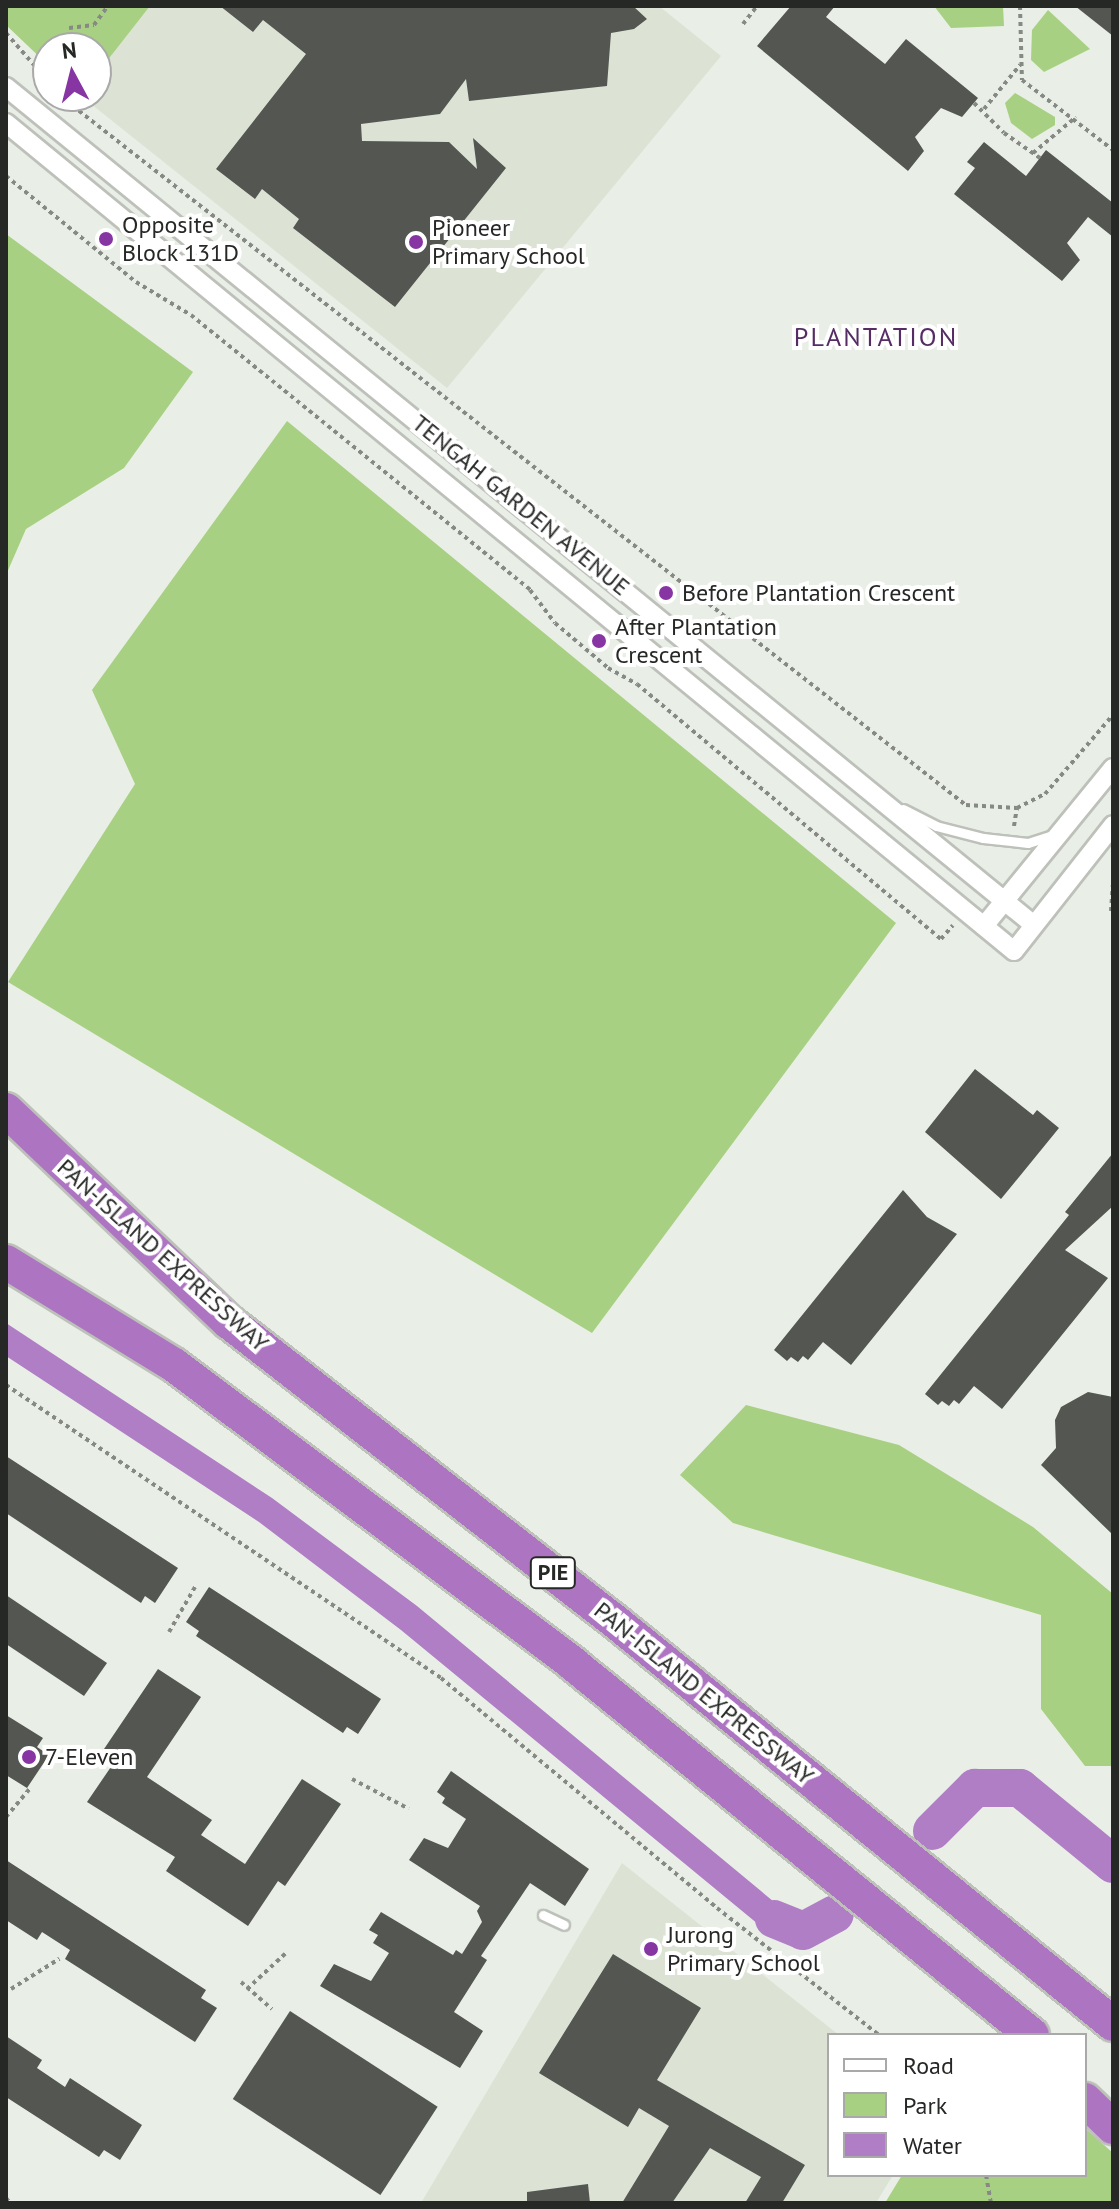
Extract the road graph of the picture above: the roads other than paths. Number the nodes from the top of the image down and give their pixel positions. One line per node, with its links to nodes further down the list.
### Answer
1 (13, 93): 2 (street); 5 (street, TENGAH GARDEN AVENUE)
2 (6, 116)
3 (6, 123): 10 (street, TENGAH GARDEN AVENUE)
4 (1113, 768): 7 (street)
5 (885, 801): 7 (lane); 8 (street, TENGAH GARDEN AVENUE)
6 (1113, 825): 9 (street)
7 (1063, 832): 8 (street)
8 (1009, 900): 9 (street, TENGAH GARDEN AVENUE); 10 (street)
9 (1034, 925): 10 (street, TENGAH GARDEN AVENUE)
10 (984, 926)
11 (6, 1110): 16 (highway, PAN-ISLAND EXPRESSWAY / PIE)
12 (6, 1262): 15 (highway, PIE)
13 (543, 1915): 14 (lane)
14 (564, 1925)
15 (932, 1952): 17 (highway); 18 (highway, PIE)
16 (1113, 2024)
17 (1016, 2033)
18 (1030, 2033)
19 (1087, 2080): 21 (highway)
20 (1087, 2102): 22 (highway)
21 (1113, 2102)
22 (1113, 2127)

